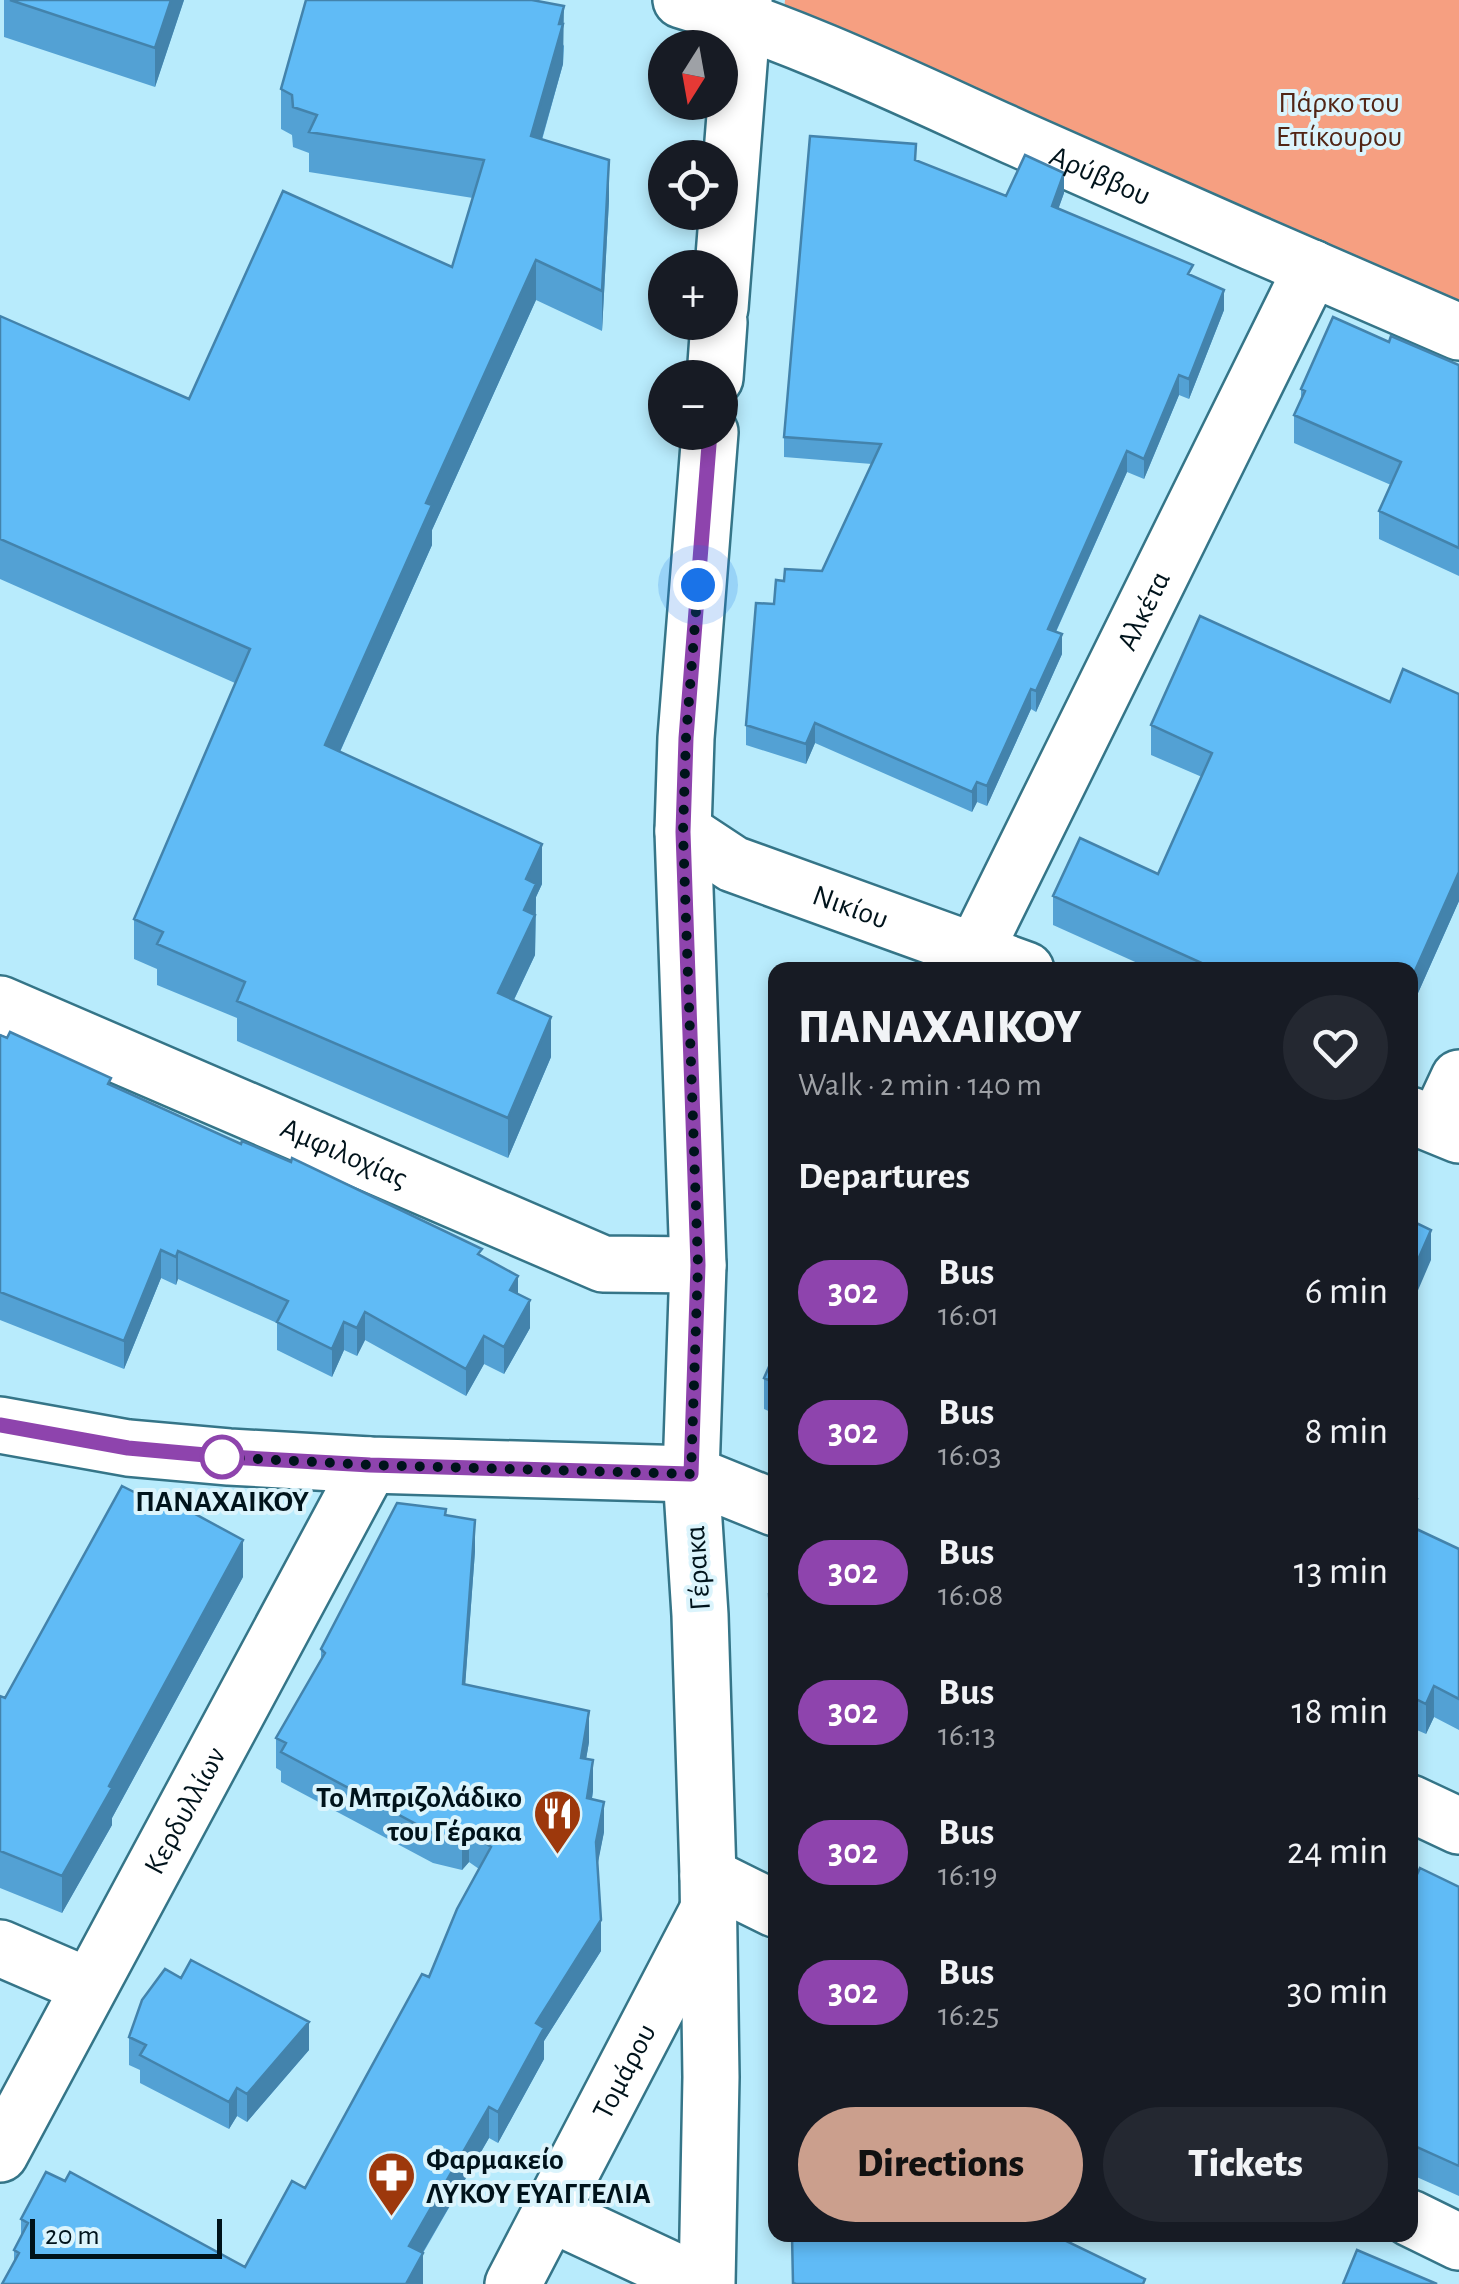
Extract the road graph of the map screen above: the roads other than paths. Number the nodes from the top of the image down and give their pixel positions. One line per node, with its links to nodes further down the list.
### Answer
1 (680, 0): 2 (street, Αρύββου)
2 (744, 9): 3 (street); 4 (street, Αρύββου)
3 (725, 250)
4 (1312, 268): 5 (street, Αρύββου); 8 (street, Αλκέτα)
5 (1459, 332)
6 (709, 450): 7 (street, Γέρακα)
7 (683, 832): 8 (street, Νικίου); 11 (street, Γέρακα)
8 (975, 951): 9 (street, Νικίου)
9 (1005, 962)
10 (0, 1004): 11 (street, Αμφιλοχίας)
11 (698, 1265): 14 (street, Γέρακα)
12 (0, 1425): 13 (street)
13 (370, 1465): 14 (street); 21 (street, Κερδυλλίων)
14 (691, 1474): 15 (street); 18 (street, Γέρακα)
15 (768, 1505)
16 (1418, 1807): 17 (street)
17 (1459, 1826)
18 (708, 1893): 19 (street); 23 (street, Τομάρου); 27 (street, Γέρακα)
19 (768, 1907)
20 (0, 1948): 21 (street)
21 (88, 1986): 22 (street, Κερδυλλίων)
22 (0, 2154)
23 (552, 2214): 26 (street, Τομάρου); 27 (street)
24 (1418, 2222): 25 (street)
25 (1459, 2242)
26 (513, 2284)
27 (705, 2284)

